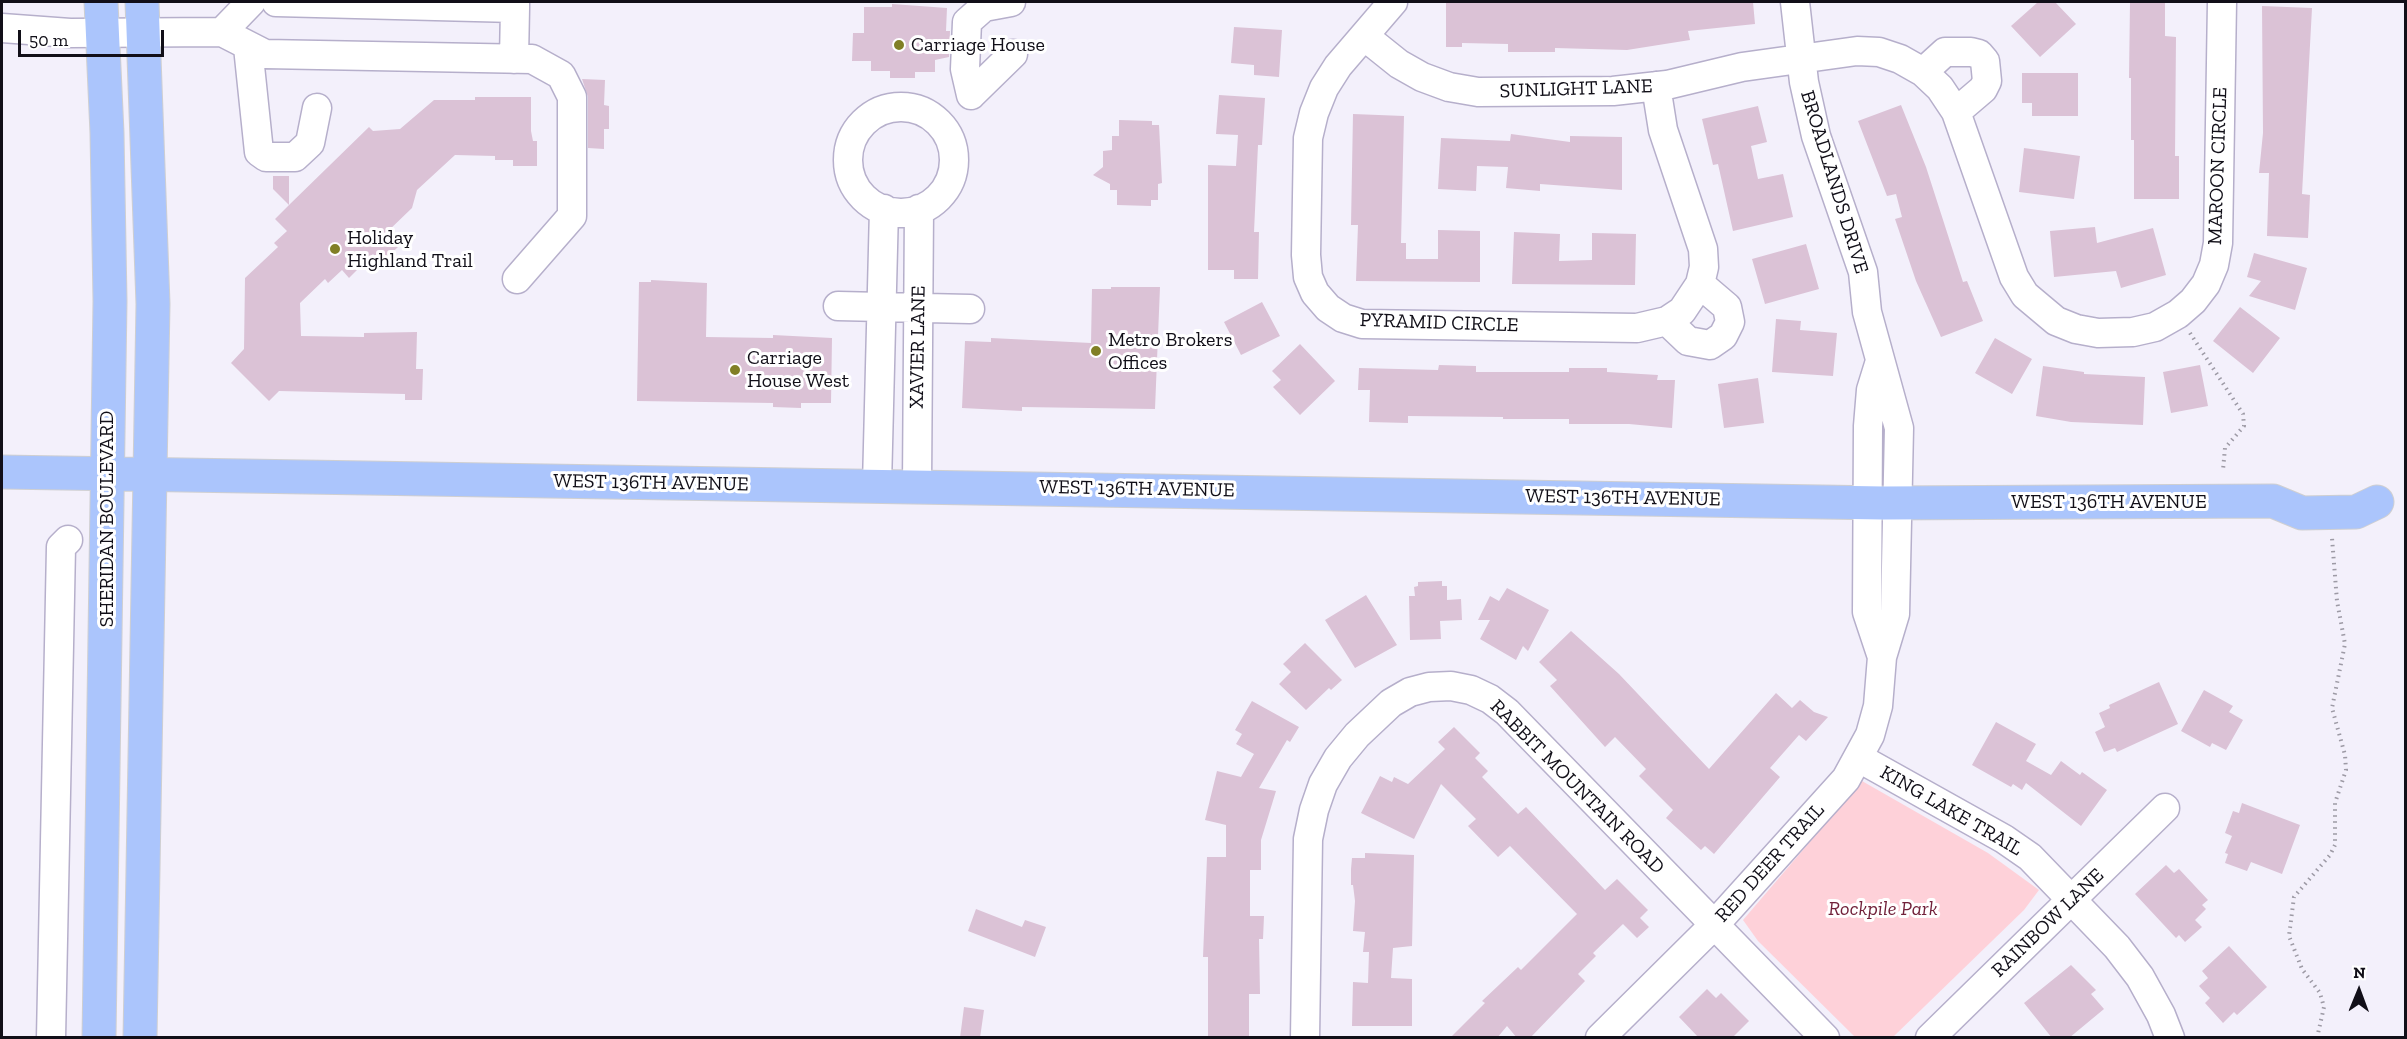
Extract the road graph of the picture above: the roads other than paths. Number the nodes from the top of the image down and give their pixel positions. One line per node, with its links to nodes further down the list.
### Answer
1 (251, 2): 11 (street)
2 (276, 2): 7 (street)
3 (1393, 2): 12 (street, PYRAMID CIRCLE)
4 (1796, 2): 15 (street, BROADLANDS DRIVE)
5 (2222, 2): 20 (street, MAROON CIRCLE)
6 (1011, 3): 14 (street)
7 (515, 5): 16 (street)
8 (142, 16): 9 (street); 11 (street); 32 (main road, SHERIDAN BOULEVARD)
9 (101, 17): 10 (street); 31 (main road, SHERIDAN BOULEVARD)
10 (2, 28)
11 (222, 32): 13 (street)
12 (1364, 36): 18 (street, SUNLIGHT LANE); 29 (street, PYRAMID CIRCLE)
13 (248, 47): 16 (street); 19 (street)
14 (1013, 54)
15 (1800, 57): 17 (street, MAROON CIRCLE); 18 (street, SUNLIGHT LANE); 35 (street, BROADLANDS DRIVE)
16 (514, 59): 23 (street)
17 (1923, 72): 20 (street, MAROON CIRCLE); 20 (street)
18 (1656, 86): 24 (street, PYRAMID CIRCLE)
19 (317, 108)
20 (1956, 112)
21 (884, 209): 22 (street); 22 (street); 26 (street, XAVIER LANE)
22 (919, 209): 27 (street, XAVIER LANE)
23 (518, 279)
24 (1700, 284): 29 (street, PYRAMID CIRCLE); 29 (street)
25 (838, 306): 26 (street)
26 (882, 307): 27 (street); 33 (street, XAVIER LANE)
27 (918, 308): 28 (street); 34 (street, XAVIER LANE)
28 (970, 309)
29 (1667, 321)
30 (2, 471): 31 (main road, WEST 136TH AVENUE)
31 (107, 473): 32 (main road, WEST 136TH AVENUE); 43 (main road, SHERIDAN BOULEVARD)
32 (150, 473): 33 (main road, WEST 136TH AVENUE); 44 (main road, SHERIDAN BOULEVARD)
33 (877, 485): 34 (main road, WEST 136TH AVENUE)
34 (917, 485): 35 (main road, WEST 136TH AVENUE)
35 (1882, 502): 36 (main road, WEST 136TH AVENUE); 38 (street, RED DEER TRAIL)
36 (2391, 502)
37 (68, 540): 42 (street, SHERIDAN BOULEVARD)
38 (1859, 758): 40 (street, KING LAKE TRAIL); 41 (street, RED DEER TRAIL)
39 (2165, 808): 40 (street, RAINBOW LANE)
40 (2072, 899): 48 (street, RAINBOW LANE); 49 (street, KING LAKE TRAIL)
41 (1715, 924): 45 (street, RABBIT MOUNTAIN ROAD); 46 (street, RED DEER TRAIL); 47 (street, RABBIT MOUNTAIN ROAD)
42 (51, 1038)
43 (99, 1038)
44 (140, 1038)
45 (1305, 1038)
46 (1600, 1038)
47 (1825, 1038)
48 (1930, 1038)
49 (2170, 1038)

